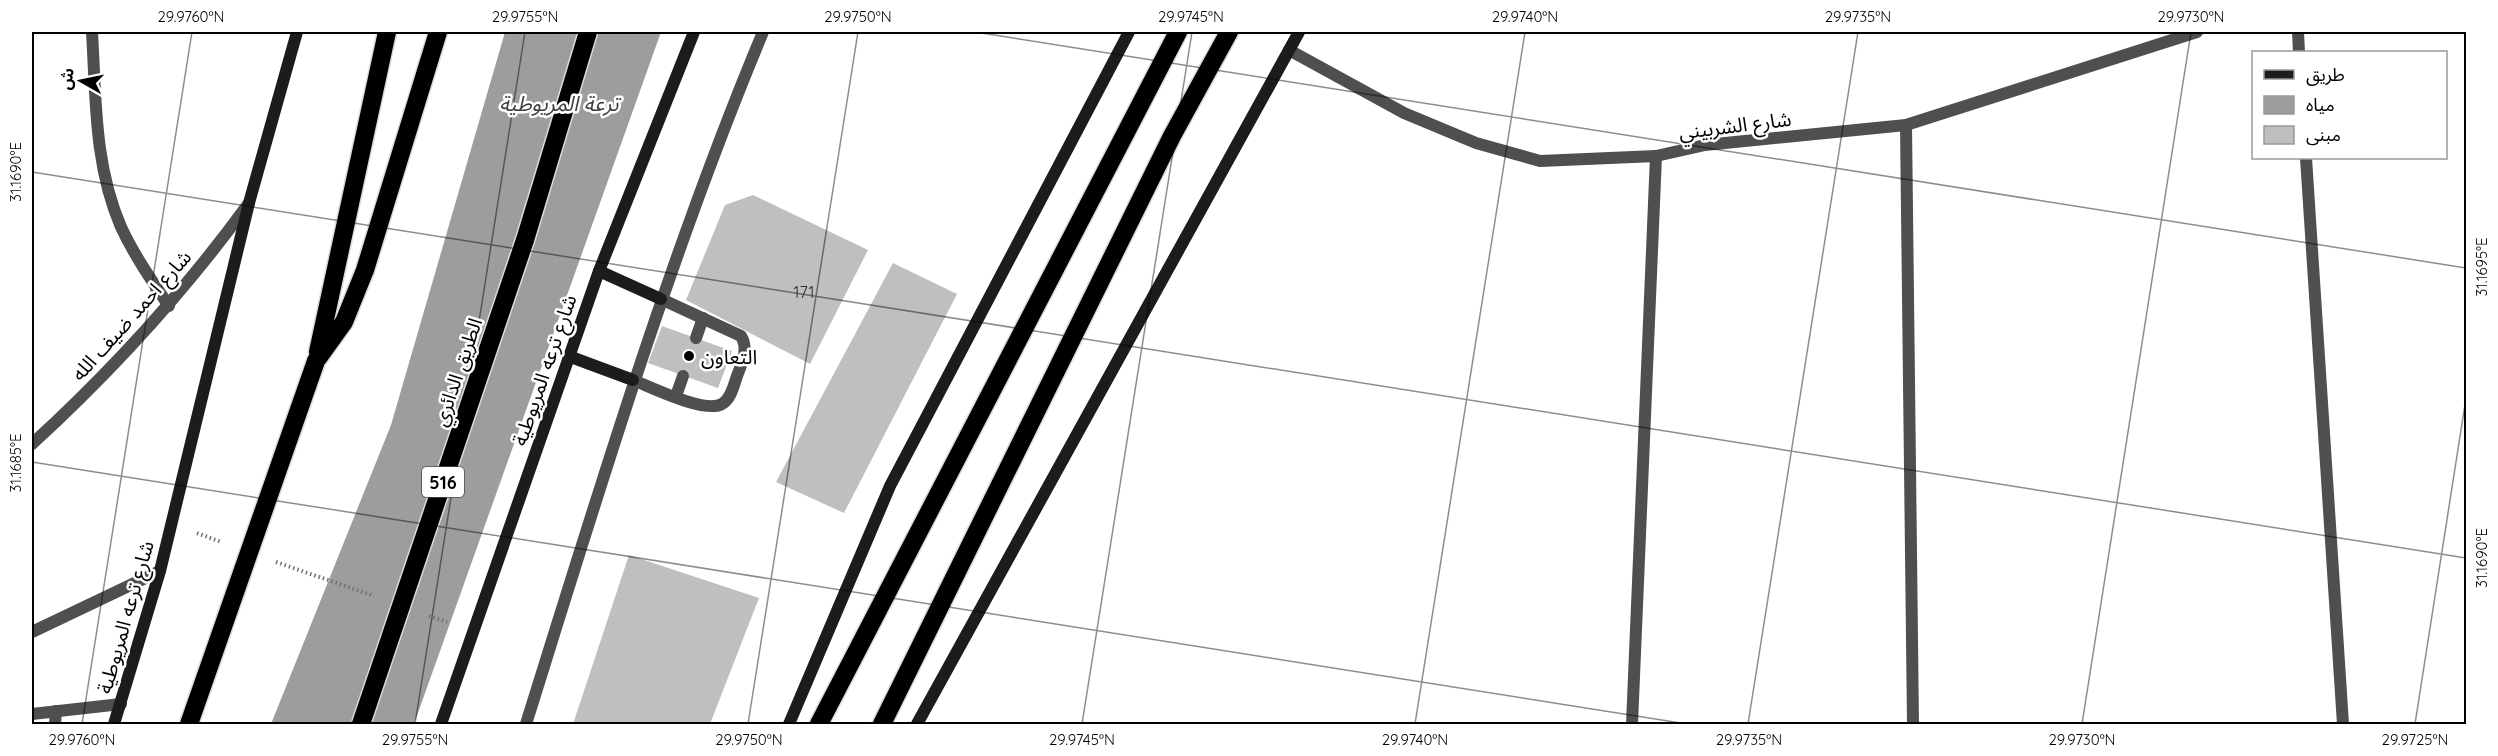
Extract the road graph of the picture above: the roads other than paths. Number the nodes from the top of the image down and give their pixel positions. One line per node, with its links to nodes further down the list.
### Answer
1 (92, 32): 22 (street)
2 (297, 32): 19 (main road, شارع ترعه المريوطية)
3 (387, 32): 26 (highway)
4 (438, 32): 26 (highway)
5 (588, 32): 39 (highway, الطريق الدائري / 516, bridge)
6 (694, 32): 20 (main road, شارع ترعه المريوطية)
7 (763, 32): 21 (street)
8 (1129, 32): 42 (main road)
9 (1179, 32): 43 (highway)
10 (1228, 32): 44 (highway)
11 (1299, 32): 14 (main road)
12 (2197, 32): 16 (street, شارع الشربيني)
13 (2298, 32): 15 (street)
14 (1289, 50): 17 (street, شارع الشربيني); 45 (main road)
15 (2299, 51)
16 (1906, 126): 17 (street, شارع الشربيني); 47 (street)
17 (1656, 156): 46 (street)
18 (2306, 159): 48 (street)
19 (249, 203): 22 (street, شارع احمد ضيف الله); 31 (main road, شارع ترعه المريوطية)
20 (599, 271): 21 (main road); 25 (main road, شارع ترعه المريوطية)
21 (661, 299): 23 (street); 28 (street)
22 (169, 306): 30 (street, شارع احمد ضيف الله)
23 (703, 318): 24 (street); 29 (street)
24 (696, 338)
25 (571, 357): 28 (main road); 40 (main road, شارع ترعه المريوطية)
26 (316, 361): 38 (highway, bridge)
27 (683, 376): 29 (street)
28 (633, 380): 29 (street); 41 (street)
29 (676, 396)
30 (32, 444)
31 (160, 571): 32 (street); 33 (main road, شارع ترعه المريوطية)
32 (32, 632)
33 (121, 704): 34 (street); 37 (main road, شارع ترعه المريوطية)
34 (56, 711): 35 (street); 36 (street)
35 (32, 714)
36 (55, 724)
37 (114, 724)
38 (189, 724)
39 (361, 724)
40 (441, 724)
41 (526, 724)
42 (789, 724)
43 (819, 724)
44 (882, 724)
45 (917, 724)
46 (1632, 724)
47 (1913, 724)
48 (2343, 724)

